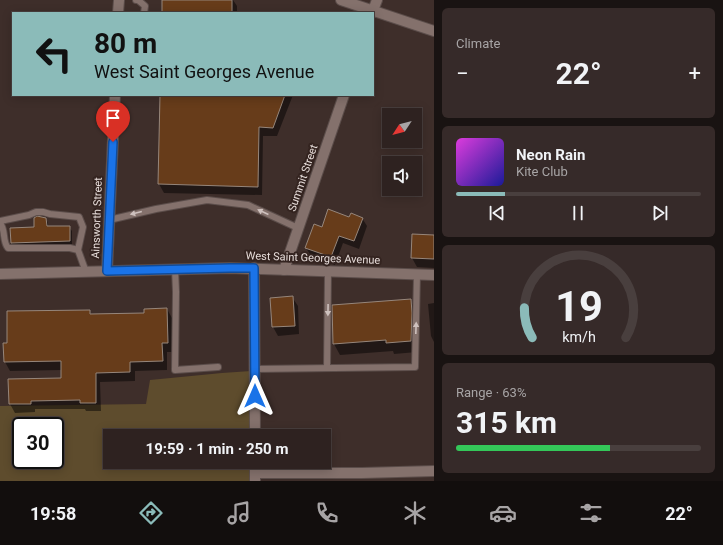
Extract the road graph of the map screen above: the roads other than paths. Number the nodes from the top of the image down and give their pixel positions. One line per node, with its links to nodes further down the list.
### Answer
1 (119, 0): 5 (street)
2 (136, 0): 6 (lane)
3 (341, 0): 7 (street)
4 (376, 0): 7 (street)
5 (118, 12)
6 (144, 12)
7 (372, 12)
8 (374, 13): 9 (street)
9 (434, 31)
10 (115, 96): 12 (street, Ainsworth Street)
11 (344, 96): 14 (street, Summit Street)
12 (109, 220): 14 (lane, one-way to 12); 19 (street, Ainsworth Street)
13 (0, 222): 15 (lane); 15 (lane)
14 (298, 228): 18 (street, Summit Street)
15 (78, 250): 21 (lane)
16 (254, 268): 17 (street, West Saint Georges Avenue); 18 (street, West Saint Georges Avenue); 27 (street)
17 (175, 269): 19 (street, West Saint Georges Avenue); 25 (lane)
18 (284, 270): 20 (street, West Saint Georges Avenue)
19 (107, 271): 21 (street, West Saint Georges Avenue)
20 (328, 271): 23 (street, West Saint Georges Avenue); 26 (lane, one-way to 26)
21 (86, 272): 22 (street, West Saint Georges Avenue)
22 (0, 274)
23 (417, 274): 24 (street, West Saint Georges Avenue); 26 (lane, one-way to 23)
24 (434, 275)
25 (218, 367)
26 (327, 368): 27 (lane)
27 (254, 369): 28 (street)
28 (255, 429)
29 (434, 471): 30 (street)
30 (255, 477)

